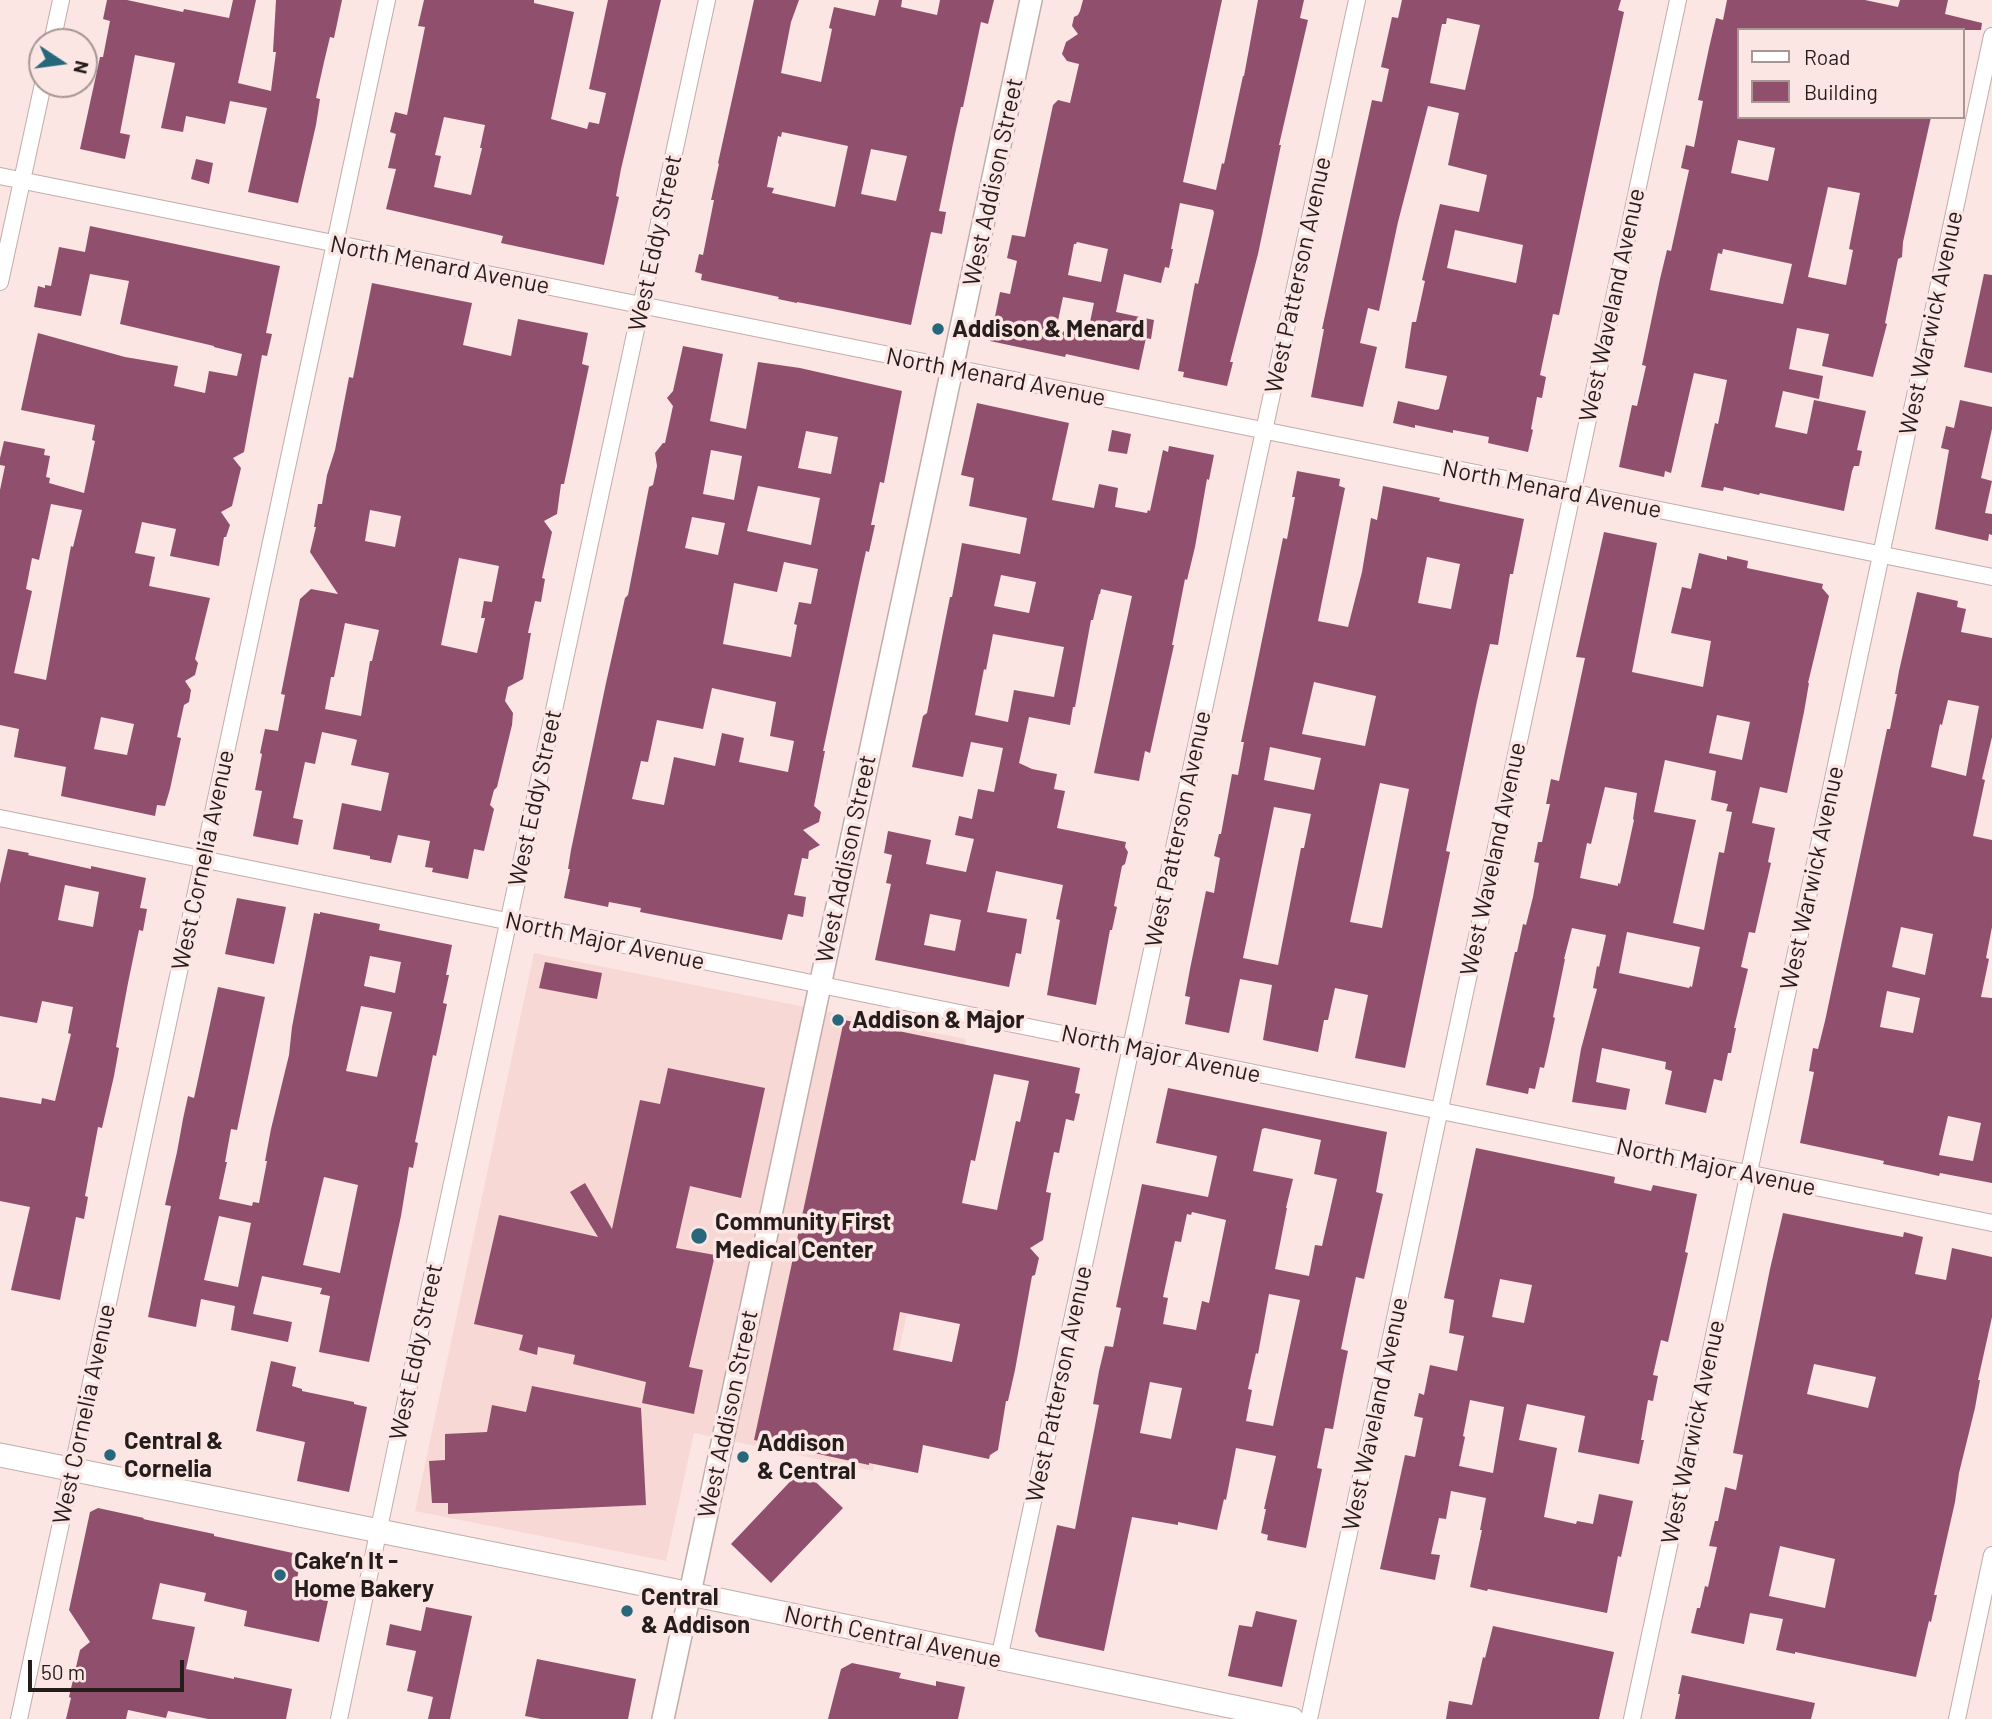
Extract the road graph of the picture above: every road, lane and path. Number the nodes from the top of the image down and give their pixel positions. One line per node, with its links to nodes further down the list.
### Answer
1 (61, 0): 7 (street)
2 (387, 0): 12 (street, West Cornelia Avenue)
3 (707, 0): 14 (street, West Eddy Street)
4 (1031, 0): 15 (street, West Addison Street)
5 (1357, 0): 16 (street, West Patterson Avenue)
6 (1678, 0): 17 (street, West Waveland Avenue)
7 (55, 28)
8 (1992, 36): 18 (street, West Warwick Avenue)
9 (40, 98): 11 (street)
10 (0, 176): 11 (street, North Menard Avenue)
11 (22, 180): 12 (street, North Menard Avenue); 13 (street)
12 (335, 244): 14 (street, North Menard Avenue); 21 (street, West Cornelia Avenue)
13 (0, 282)
14 (641, 305): 15 (street, North Menard Avenue); 22 (street, West Eddy Street)
15 (953, 368): 16 (street, North Menard Avenue); 23 (street, West Addison Street)
16 (1264, 431): 17 (street, North Menard Avenue); 24 (street, West Patterson Avenue)
17 (1572, 493): 18 (street, North Menard Avenue); 25 (street, West Waveland Avenue)
18 (1882, 555): 19 (street, North Menard Avenue); 26 (street, West Warwick Avenue)
19 (1992, 577)
20 (0, 818): 21 (street, North Major Avenue)
21 (203, 859): 22 (street, North Major Avenue); 29 (street, West Cornelia Avenue)
22 (508, 921): 23 (street, North Major Avenue); 30 (street, West Eddy Street)
23 (819, 985): 24 (street, North Major Avenue); 32 (street, West Addison Street)
24 (1131, 1048): 25 (street, North Major Avenue); 33 (street, West Patterson Avenue)
25 (1440, 1111): 26 (street, North Major Avenue); 38 (street, West Waveland Avenue)
26 (1748, 1174): 27 (street, North Major Avenue); 39 (street, West Warwick Avenue)
27 (1992, 1223)
28 (0, 1455): 29 (main road, North Central Avenue)
29 (72, 1470): 30 (main road, North Central Avenue); 34 (street, West Cornelia Avenue)
30 (379, 1531): 32 (main road, North Central Avenue); 35 (street, West Eddy Street)
31 (1992, 1555): 40 (street)
32 (689, 1595): 33 (main road, North Central Avenue); 36 (street, West Addison Street)
33 (999, 1659): 37 (main road, North Central Avenue)
34 (19, 1719)
35 (339, 1719)
36 (663, 1719)
37 (1292, 1719)
38 (1309, 1719)
39 (1632, 1719)
40 (1957, 1719)

